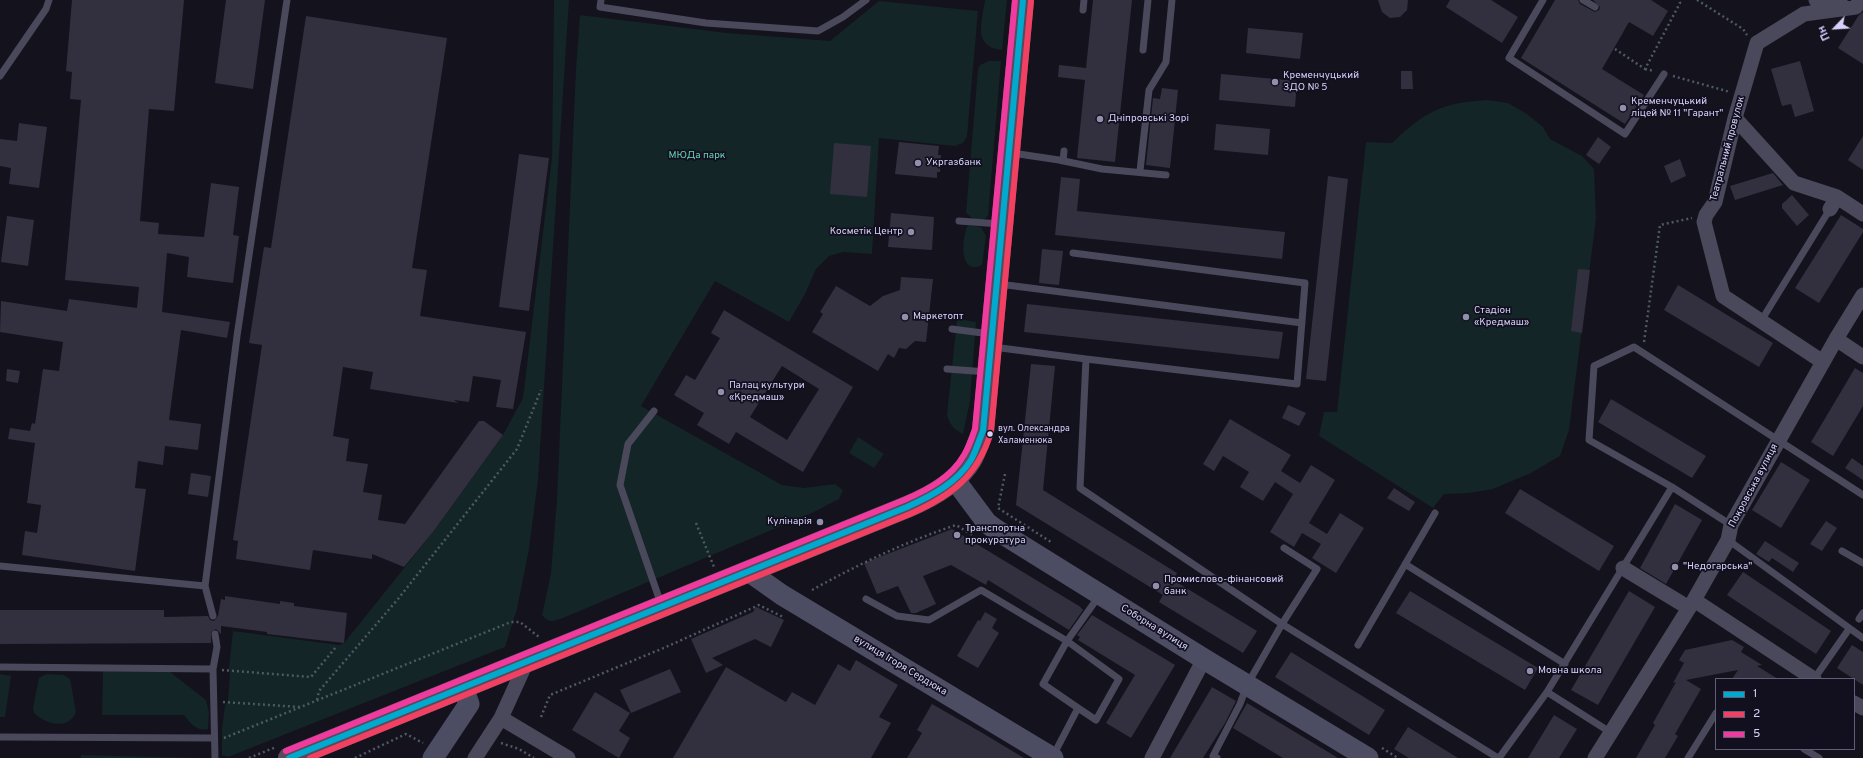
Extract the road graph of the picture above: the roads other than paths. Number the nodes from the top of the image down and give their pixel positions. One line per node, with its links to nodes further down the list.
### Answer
1 (49, 0): 17 (lane)
2 (287, 0): 56 (lane)
3 (601, 0): 4 (lane)
4 (866, 0)
5 (1023, 0): 20 (highway)
6 (1084, 0): 14 (lane)
7 (1148, 0): 15 (lane)
8 (1172, 0): 22 (lane)
9 (1543, 0): 16 (lane)
10 (1583, 0): 13 (lane)
11 (1816, 0): 12 (street)
12 (1860, 6): 18 (street, Театральний провулок)
13 (1596, 7)
14 (1083, 10)
15 (1143, 50)
16 (1664, 74)
17 (0, 76)
18 (1735, 118): 24 (street); 31 (street, Театральний провулок)
19 (1064, 151): 21 (lane)
20 (1009, 153): 21 (lane); 27 (highway)
21 (1063, 161): 22 (lane)
22 (1140, 171): 23 (lane)
23 (1166, 175)
24 (1833, 203): 25 (street); 31 (lane)
25 (1863, 214)
26 (958, 221): 27 (lane)
27 (1002, 224): 29 (highway)
28 (1073, 253): 32 (lane)
29 (997, 284): 32 (lane); 35 (highway)
30 (1863, 295): 34 (street, Покровська вулиця)
31 (1761, 321): 38 (street, Театральний провулок)
32 (1302, 323): 37 (lane)
33 (952, 329): 35 (lane)
34 (1836, 339): 36 (street); 38 (street, Покровська вулиця)
35 (991, 340): 37 (lane); 40 (highway)
36 (1863, 357)
37 (1086, 359): 62 (lane)
38 (1823, 362): 42 (street, Покровська вулиця)
39 (947, 369): 40 (lane)
40 (988, 372): 43 (highway)
41 (654, 411): 60 (lane)
42 (1778, 442): 44 (lane); 45 (lane); 47 (street, Покровська вулиця)
43 (955, 480): 55 (highway); 57 (street, Соборна вулиця)
44 (1672, 487): 47 (lane); 54 (lane)
45 (1863, 495)
46 (1435, 513): 52 (lane)
47 (1731, 525): 48 (street, Покровська вулиця)
48 (1728, 540): 59 (street, Покровська вулиця); 63 (lane)
49 (1284, 548): 62 (lane)
50 (1842, 551): 51 (lane)
51 (1863, 563)
52 (1405, 564): 67 (lane); 70 (lane)
53 (0, 566): 56 (lane)
54 (1623, 568): 59 (street); 70 (lane)
55 (748, 571): 60 (highway); 90 (street, вулиця Ігоря Сердюка)
56 (205, 586): 61 (lane)
57 (1100, 594): 66 (lane); 68 (street, Соборна вулиця)
58 (866, 599): 66 (lane)
59 (1692, 604): 73 (street); 81 (street, Покровська вулиця)
60 (662, 606): 69 (highway)
61 (213, 616)
62 (1282, 624): 75 (lane); 94 (lane)
63 (1849, 629): 65 (lane); 74 (lane)
64 (215, 634): 72 (lane)
65 (1863, 638)
66 (1067, 641): 78 (lane); 78 (lane)
67 (1358, 645)
68 (1204, 659): 75 (street, Соборна вулиця); 91 (street)
69 (527, 661): 76 (highway); 80 (street)
70 (1565, 664): 77 (lane)
71 (0, 667): 72 (lane)
72 (213, 669): 83 (lane)
73 (1812, 678)
74 (1815, 678)
75 (1247, 684): 92 (lane); 93 (street, Соборна вулиця)
76 (463, 687): 86 (highway); 87 (street)
77 (1547, 692): 81 (lane); 94 (lane)
78 (1078, 708): 90 (lane)
79 (1715, 715): 96 (lane)
80 (501, 718): 88 (street); 89 (street)
81 (1610, 732): 95 (street, Покровська вулиця)
82 (0, 737): 83 (lane)
83 (214, 738): 85 (lane)
84 (1806, 750): 97 (lane)
85 (215, 758)
86 (290, 758)
87 (433, 758)
88 (475, 758)
89 (568, 758)
90 (1053, 758)
91 (1152, 758)
92 (1217, 758)
93 (1368, 758)
94 (1498, 758)
95 (1595, 758)
96 (1688, 758)
97 (1819, 758)

